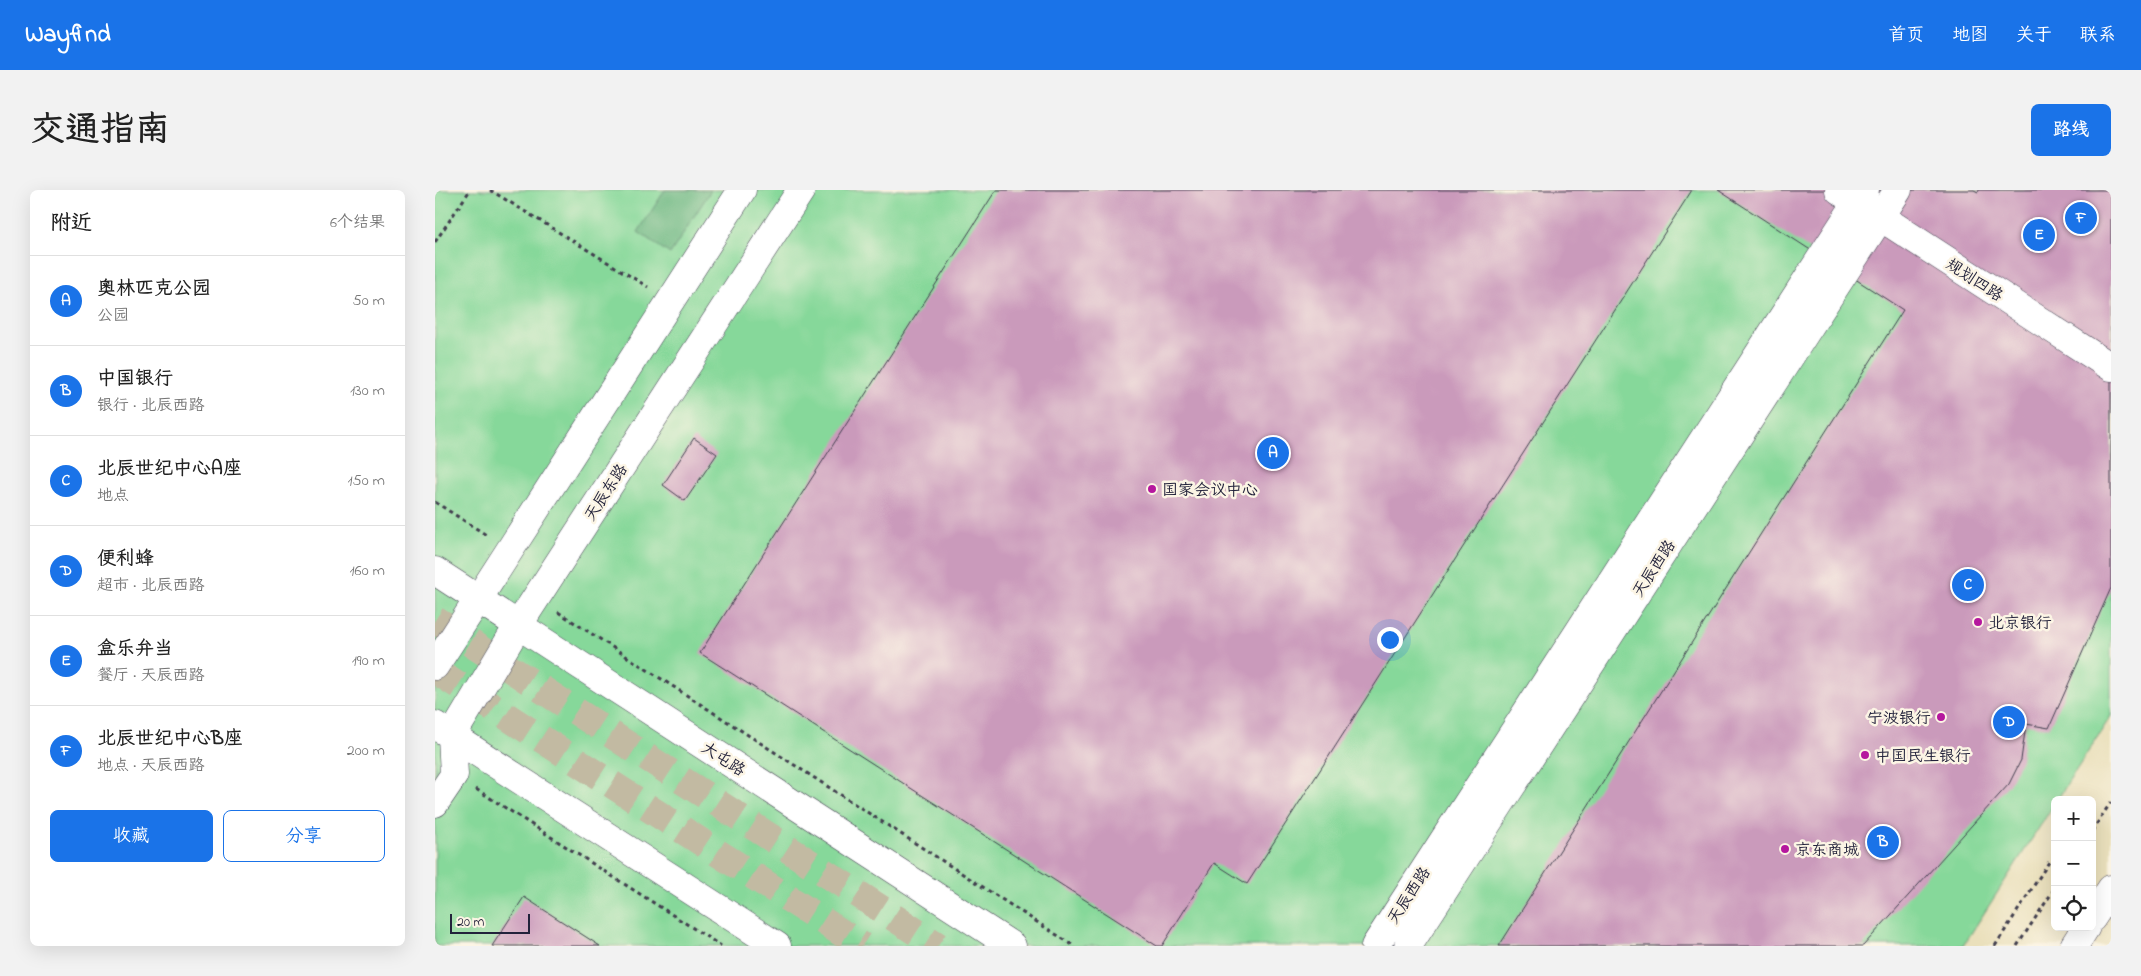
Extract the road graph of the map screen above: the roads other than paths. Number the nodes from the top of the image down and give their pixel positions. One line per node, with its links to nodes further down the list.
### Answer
1 (742, 190): 7 (street)
2 (801, 190): 8 (street, 天辰东路)
3 (1898, 190): 18 (street, 天辰西路)
4 (1854, 194): 5 (street, 规划四路); 17 (street, 天辰西路)
5 (2111, 367)
6 (435, 571): 7 (street, 大屯路)
7 (478, 598): 8 (street, 大屯路); 9 (street)
8 (519, 624): 10 (street, 天辰东路); 16 (street, 大屯路)
9 (435, 666)
10 (444, 731): 11 (street); 15 (street)
11 (435, 803)
12 (2111, 889): 13 (street)
13 (2096, 912)
14 (2083, 931): 19 (street)
15 (777, 946)
16 (1011, 946)
17 (1375, 946)
18 (1408, 946)
19 (2074, 946)

